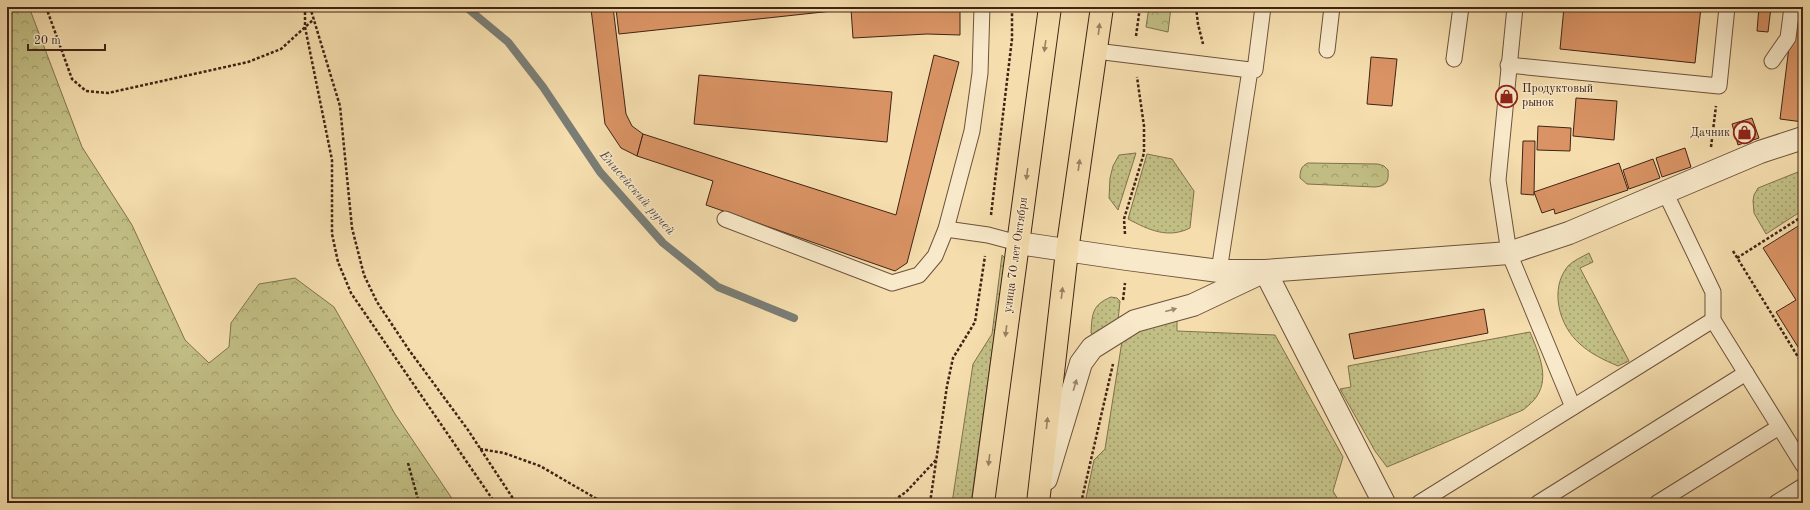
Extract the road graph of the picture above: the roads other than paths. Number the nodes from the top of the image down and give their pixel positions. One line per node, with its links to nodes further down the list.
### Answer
1 (982, 7): 19 (lane)
2 (1050, 7): 20 (main road, улица 70 лет Октября, one-way to 20)
3 (1102, 7): 11 (main road, one-way to 3)
4 (1263, 7): 15 (lane)
5 (1332, 7): 10 (lane)
6 (1461, 7): 12 (lane)
7 (1515, 7): 14 (lane)
8 (1727, 7): 14 (lane)
9 (1792, 7): 13 (lane)
10 (1327, 50)
11 (1096, 51): 21 (main road, one-way to 11); 23 (lane)
12 (1454, 59)
13 (1772, 61)
14 (1508, 65): 22 (lane)
15 (1255, 70)
16 (1803, 138): 17 (street)
17 (1665, 192): 22 (street); 25 (lane)
18 (725, 219): 19 (lane)
19 (946, 230): 20 (lane)
20 (1018, 243): 21 (street); 31 (main road, улица 70 лет Октября, one-way to 31)
21 (1067, 251): 23 (street); 32 (main road, one-way to 21)
22 (1509, 253): 24 (street); 27 (lane)
23 (1219, 271): 24 (street)
24 (1265, 271): 32 (street, one-way to 24); 33 (street)
25 (1713, 320): 26 (lane); 27 (lane)
26 (1746, 373): 28 (lane); 35 (lane)
27 (1573, 407): 34 (lane)
28 (1779, 427): 29 (lane); 36 (lane)
29 (1803, 465)
30 (1803, 486): 37 (lane)
31 (983, 503)
32 (1039, 503)
33 (1384, 503)
34 (1419, 503)
35 (1538, 503)
36 (1657, 503)
37 (1776, 503)

